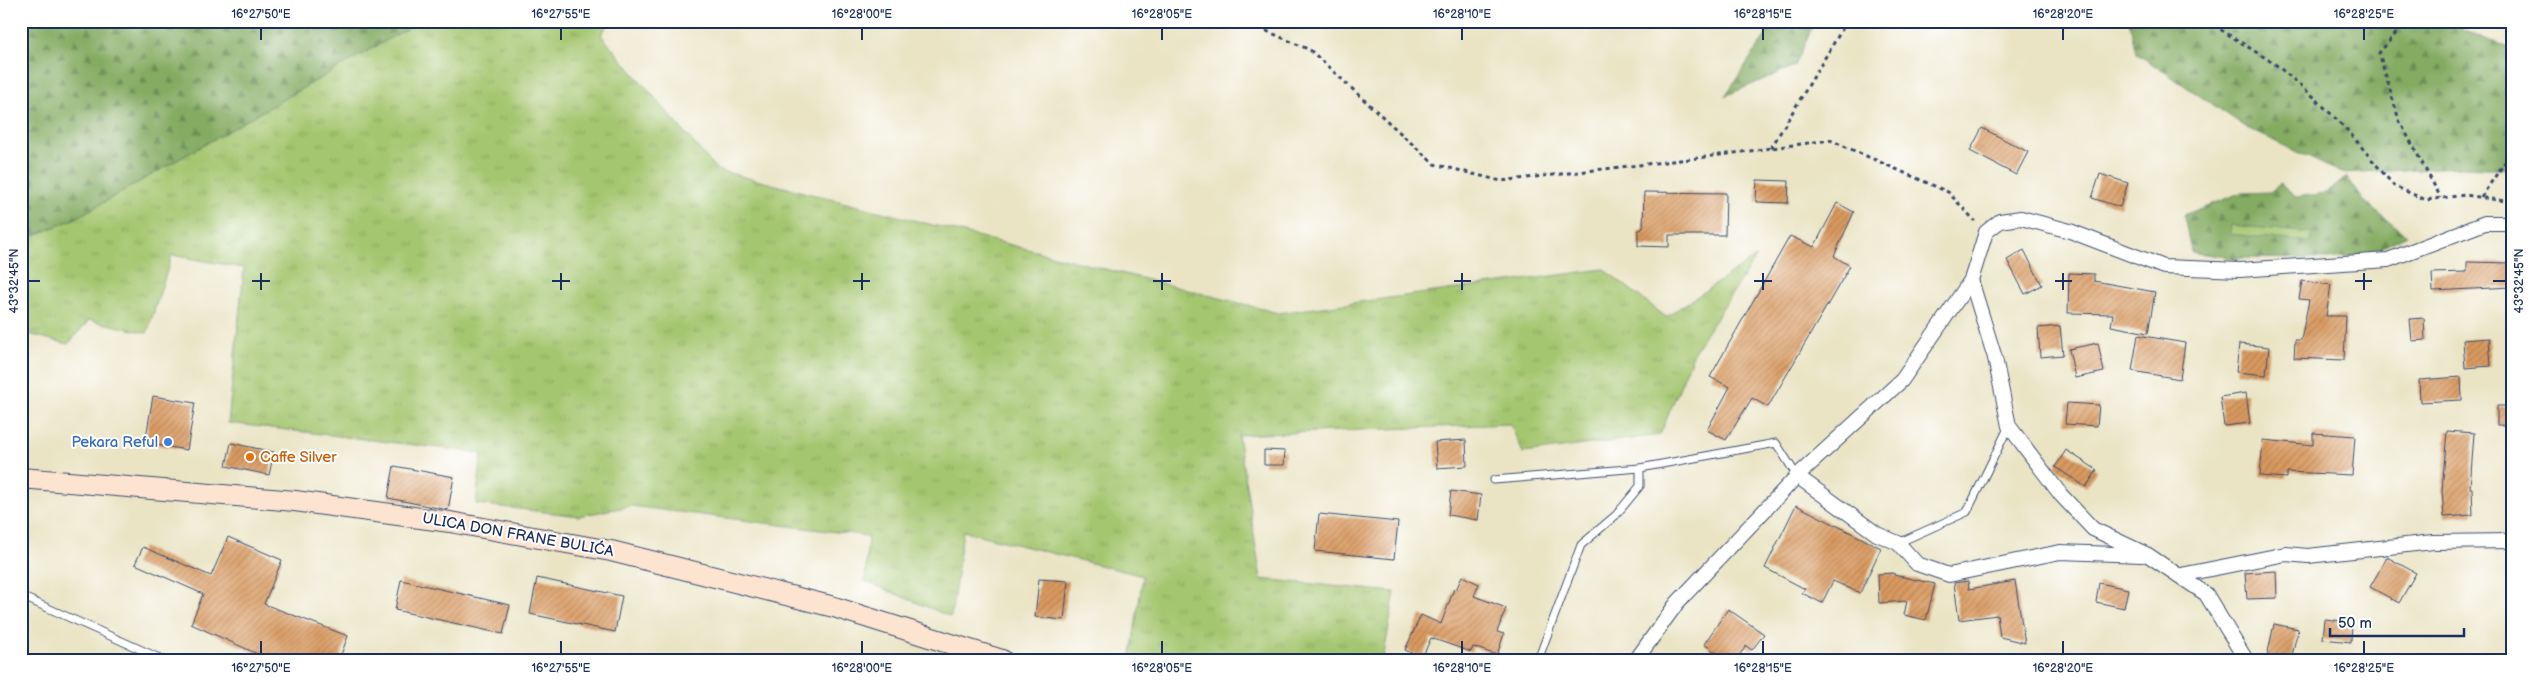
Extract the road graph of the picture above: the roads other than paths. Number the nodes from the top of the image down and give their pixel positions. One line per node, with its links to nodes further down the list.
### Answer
1 (2512, 223): 2 (street)
2 (1971, 280): 3 (street); 5 (street)
3 (2008, 426): 9 (lane); 10 (street)
4 (1640, 468): 5 (lane); 7 (lane); 15 (lane)
5 (1798, 476): 9 (street); 16 (street)
6 (21, 478): 14 (street, ULICA DON FRANE BULIĆA)
7 (1494, 480)
8 (2512, 541): 11 (street)
9 (1898, 543): 10 (street)
10 (2148, 555): 11 (street)
11 (2181, 575): 17 (street)
12 (21, 596): 13 (lane)
13 (164, 660)
14 (1002, 660)
15 (1538, 660)
16 (1636, 660)
17 (2246, 660)

